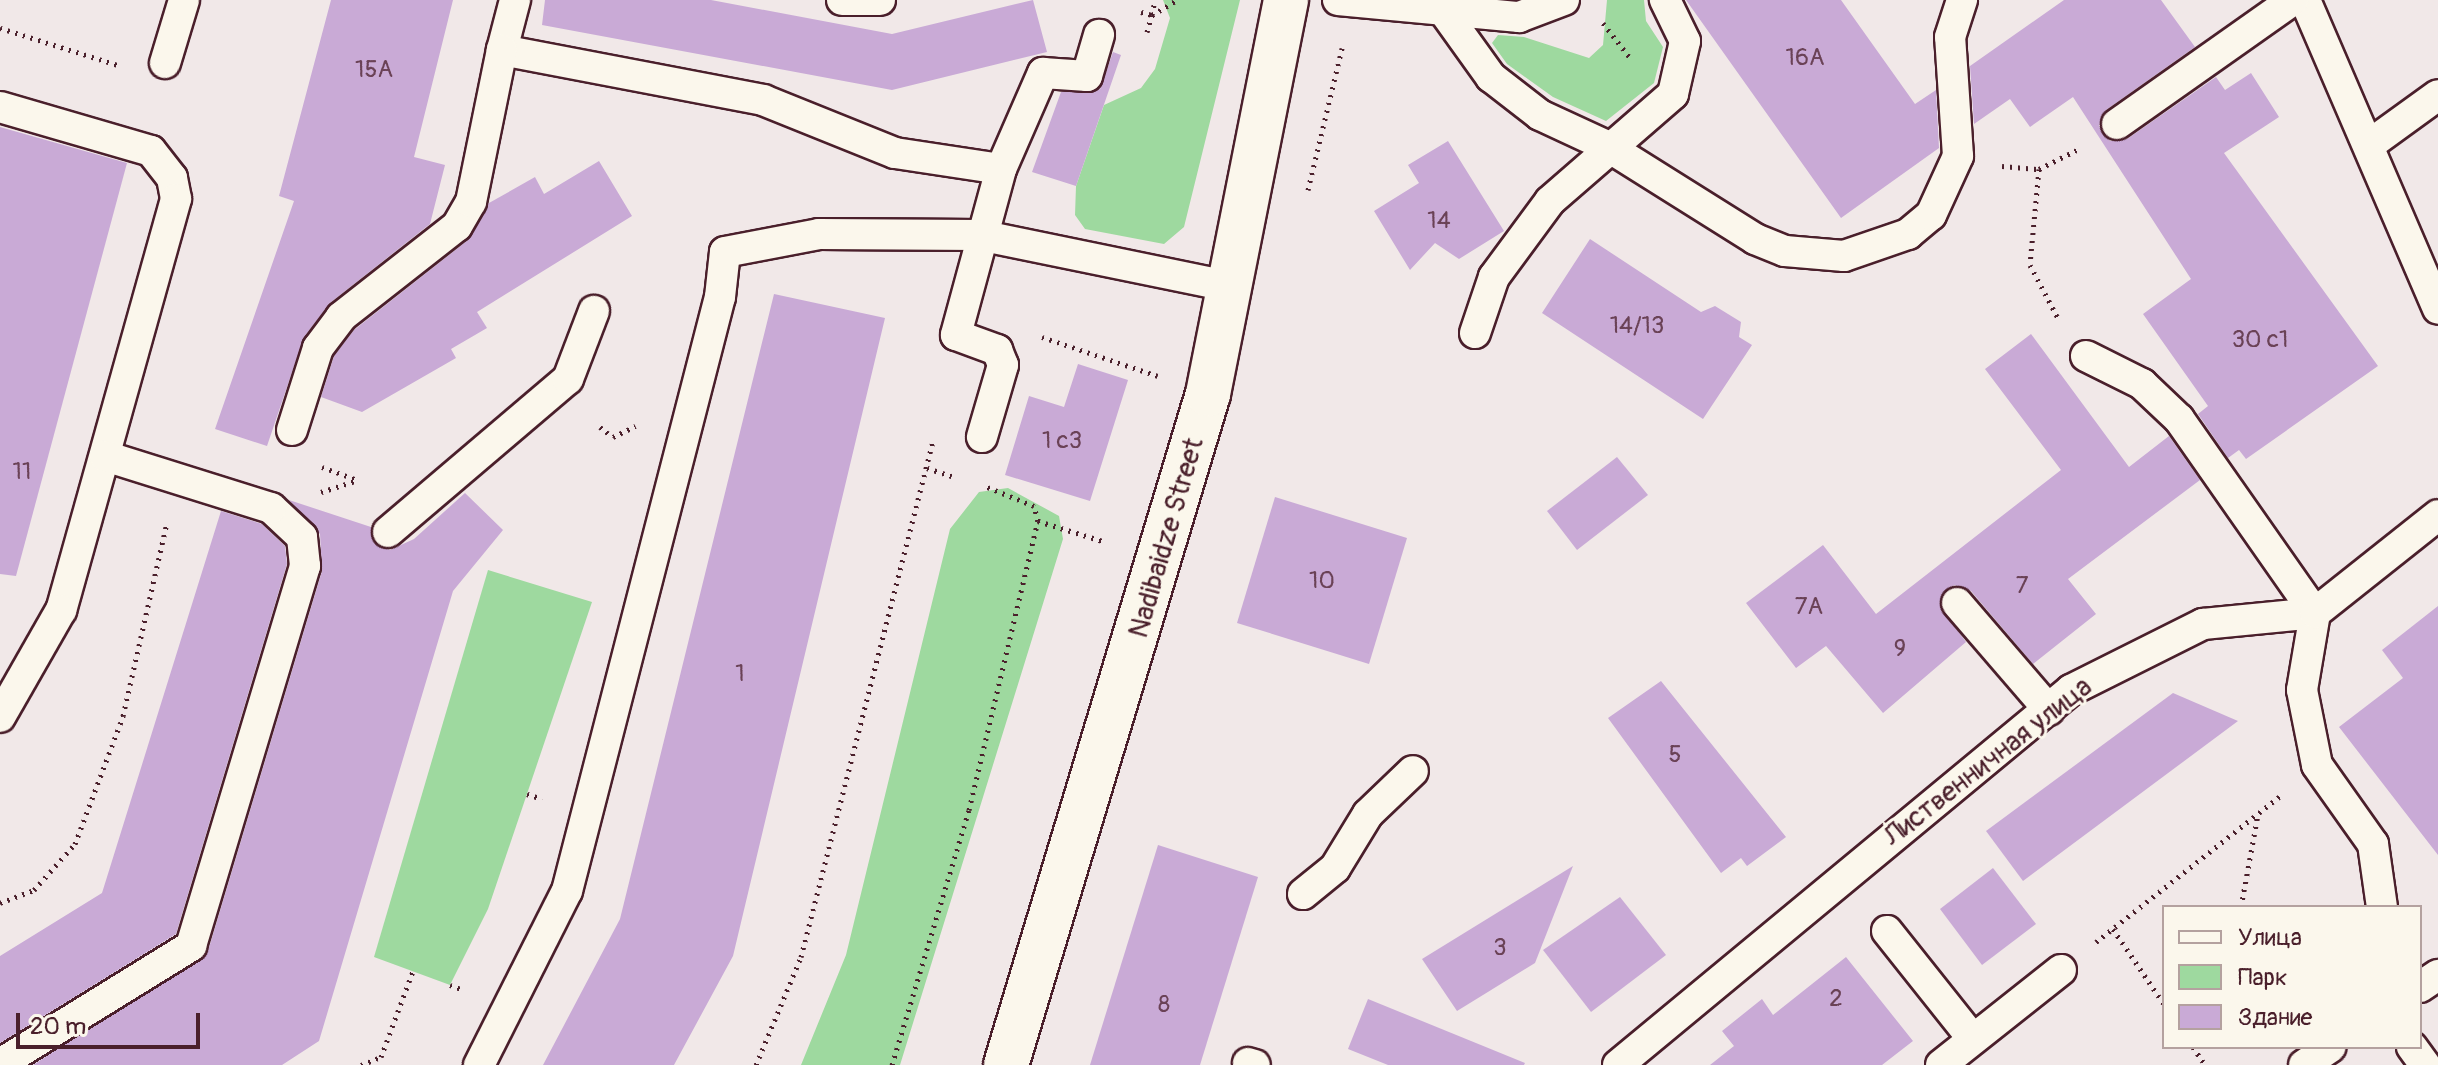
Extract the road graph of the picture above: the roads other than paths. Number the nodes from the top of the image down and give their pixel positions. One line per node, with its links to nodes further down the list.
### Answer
1 (184, 0): 15 (lane)
2 (515, 0): 14 (lane)
3 (842, 0): 4 (lane)
4 (880, 0)
5 (1286, 0): 23 (main road, Nadibaidze Street)
6 (1338, 0): 12 (lane)
7 (1564, 0): 12 (lane)
8 (1665, 0): 20 (lane)
9 (1962, 0): 20 (lane)
10 (2293, 0): 18 (lane)
11 (2305, 0): 19 (lane)
12 (1445, 13): 20 (lane)
13 (1099, 35): 21 (lane)
14 (502, 50): 21 (lane); 28 (lane)
15 (165, 63)
16 (2438, 95): 19 (lane)
17 (0, 107): 30 (lane)
18 (2117, 124)
19 (2369, 145): 24 (lane)
20 (1607, 146): 26 (lane)
21 (1001, 169): 22 (lane)
22 (979, 235): 23 (lane); 29 (lane); 45 (lane)
23 (1233, 287): 46 (main road, Nadibaidze Street)
24 (2438, 309)
25 (594, 311): 32 (lane)
26 (1475, 333)
27 (2086, 356): 34 (lane)
28 (292, 430)
29 (982, 437)
30 (105, 456): 36 (lane); 44 (lane)
31 (2438, 515): 34 (lane)
32 (388, 532)
33 (1957, 603): 35 (lane)
34 (2315, 613): 35 (lane, Лиственничная улица); 39 (lane)
35 (2049, 710): 47 (lane, Лиственничная улица)
36 (0, 717)
37 (1413, 771): 38 (lane)
38 (1303, 894)
39 (2382, 905)
40 (1887, 931): 42 (lane)
41 (2061, 970): 42 (lane)
42 (1973, 1039): 48 (lane)
43 (2328, 1049): 49 (lane)
44 (0, 1064)
45 (479, 1065)
46 (1006, 1065)
47 (1618, 1065)
48 (1941, 1065)
49 (2304, 1065)

